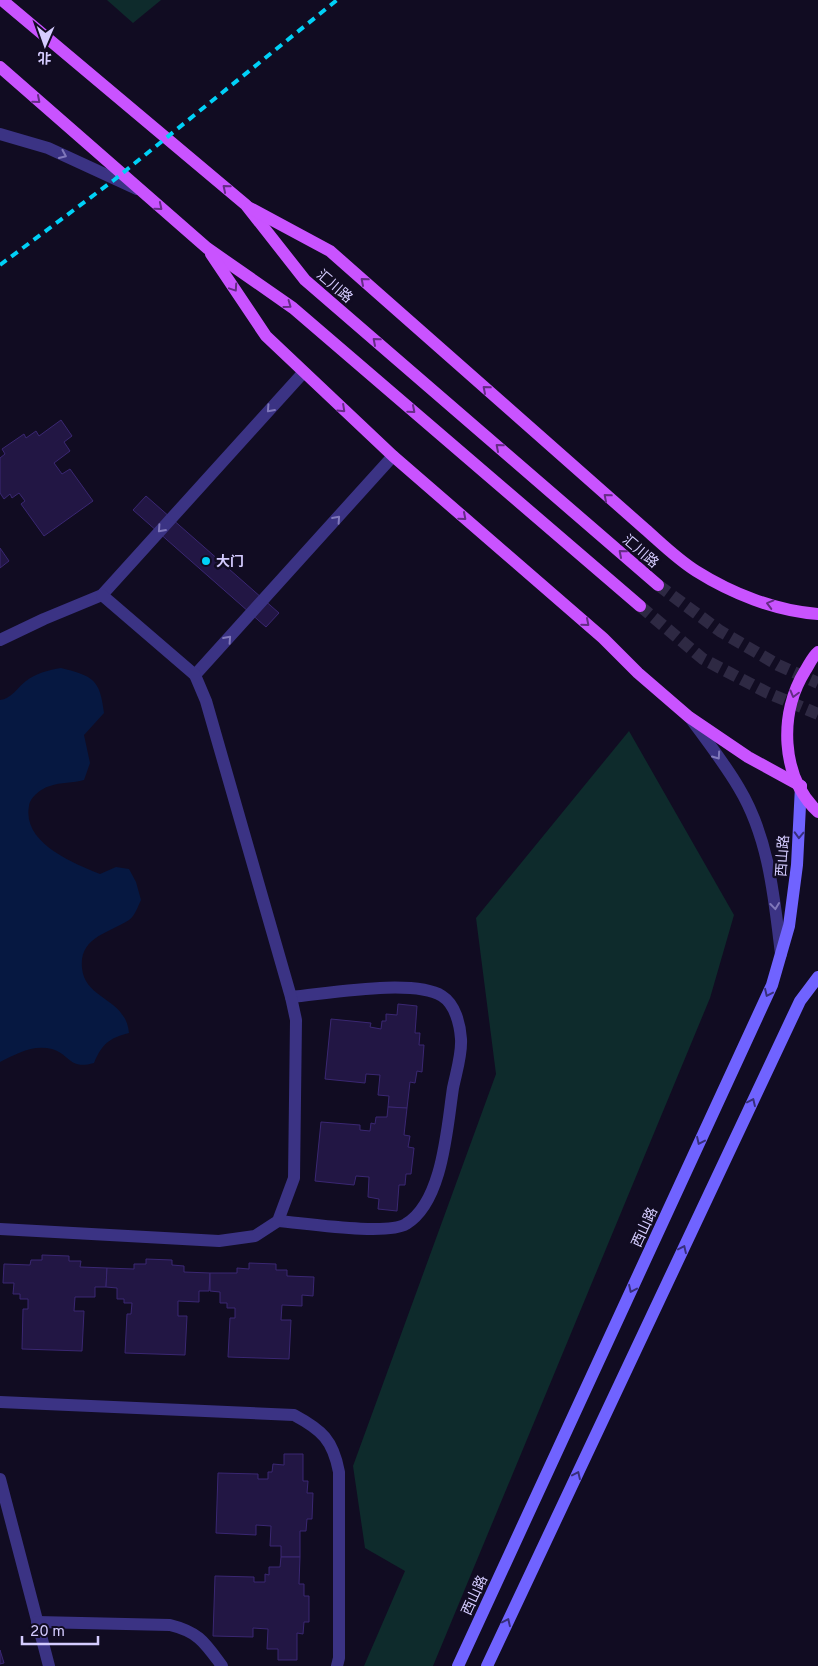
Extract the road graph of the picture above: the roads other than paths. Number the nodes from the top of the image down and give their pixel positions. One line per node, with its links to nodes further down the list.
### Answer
1 (2, 0): 5 (main road, 汇川路, one-way to 1)
2 (0, 67): 4 (main road, one-way to 4)
3 (0, 134): 4 (street, one-way to 4)
4 (139, 190): 6 (main road, one-way to 6)
5 (246, 205): 9 (main road, 汇川路, one-way to 5); 12 (main road, one-way to 5)
6 (207, 248): 7 (main road, one-way to 7); 11 (main road, one-way to 11)
7 (303, 373): 8 (main road, one-way to 8); 10 (street, one-way to 10)
8 (393, 456): 15 (street, one-way to 8); 16 (main road, one-way to 16)
9 (658, 585)
10 (102, 594): 13 (street); 15 (street)
11 (640, 606)
12 (818, 614)
13 (0, 640)
14 (818, 652): 17 (main road, one-way to 17)
15 (195, 675): 21 (street)
16 (689, 717): 17 (main road); 19 (street, one-way to 19)
17 (800, 786): 18 (main road); 19 (main road, 西山路, one-way to 19)
18 (818, 812)
19 (781, 955): 30 (main road, 西山路, one-way to 30)
20 (818, 977): 31 (main road, one-way to 20)
21 (291, 997): 22 (street); 22 (street)
22 (278, 1221): 23 (street)
23 (0, 1228)
24 (0, 1402): 29 (street)
25 (0, 1478): 26 (street)
26 (37, 1622): 27 (street); 28 (street)
27 (49, 1666)
28 (222, 1666)
29 (337, 1666)
30 (458, 1666)
31 (487, 1666)

